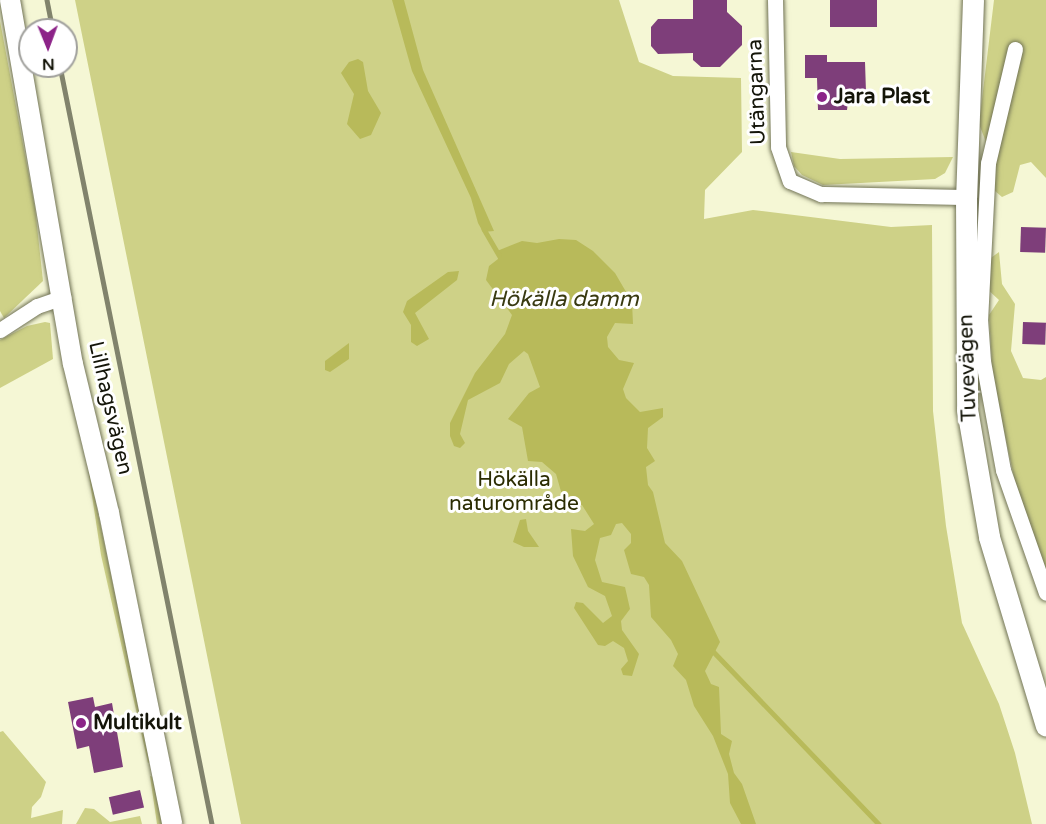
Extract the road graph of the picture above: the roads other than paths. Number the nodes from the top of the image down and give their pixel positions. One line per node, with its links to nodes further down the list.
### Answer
1 (10, 0): 6 (street, Lillhagsvägen)
2 (775, 0): 5 (street, Utängarna)
3 (973, 0): 5 (main road, Tuvevägen)
4 (1015, 49): 8 (street)
5 (966, 197): 9 (main road, Tuvevägen)
6 (63, 297): 7 (street); 10 (street, Lillhagsvägen)
7 (0, 330)
8 (1046, 592)
9 (1046, 726)
10 (172, 824)

